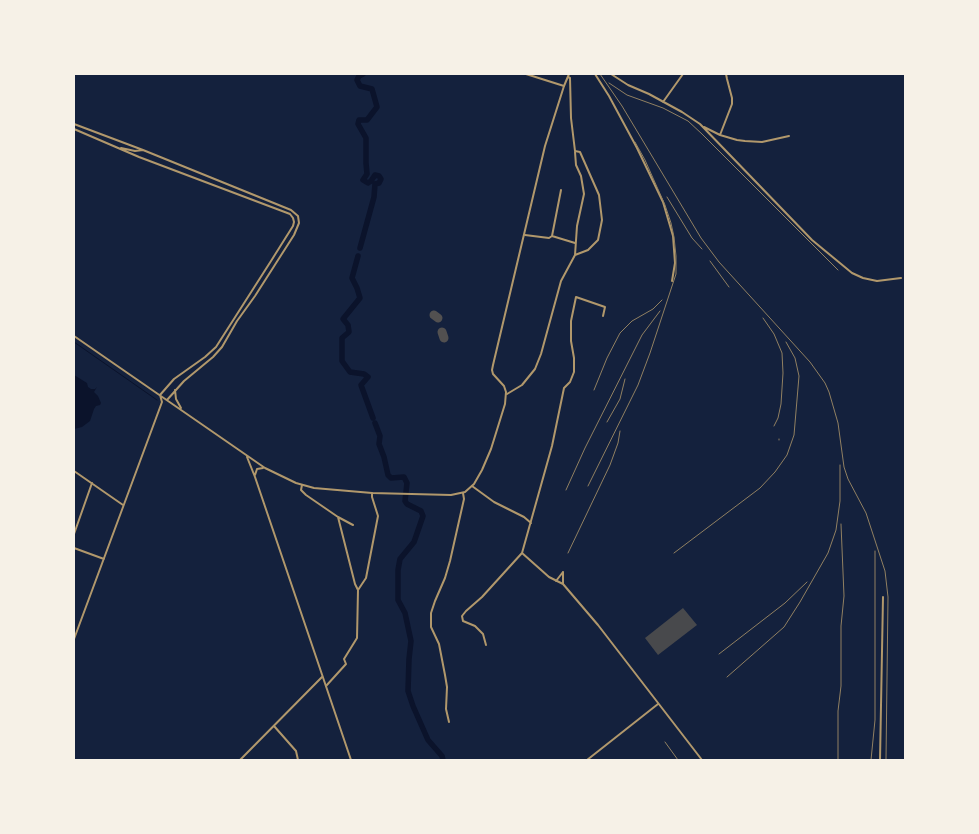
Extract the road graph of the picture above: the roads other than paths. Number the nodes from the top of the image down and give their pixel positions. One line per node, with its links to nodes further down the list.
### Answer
1 (526, 74): 7 (street)
2 (595, 74): 27 (street)
3 (611, 74): 8 (street)
4 (683, 74): 8 (street)
5 (726, 74): 12 (street)
6 (568, 75): 7 (street); 16 (street)
7 (564, 86): 20 (street)
8 (663, 102): 10 (street)
9 (74, 124): 15 (street)
10 (700, 124): 12 (street); 26 (street)
11 (74, 129): 14 (street)
12 (720, 135): 13 (street)
13 (789, 136)
14 (118, 147): 15 (street); 19 (street)
15 (143, 150): 18 (street)
16 (575, 151): 22 (street); 23 (street)
17 (561, 190): 21 (street)
18 (298, 215): 19 (street); 25 (street)
19 (293, 218): 24 (street)
20 (525, 235): 21 (street); 33 (street)
21 (552, 236): 22 (street)
22 (575, 243): 23 (street)
23 (575, 255): 33 (street)
24 (272, 261): 25 (street); 28 (street)
25 (276, 264): 29 (street)
26 (901, 278)
27 (672, 281)
28 (250, 293): 29 (street); 34 (street)
29 (255, 296): 32 (street)
30 (603, 316): 49 (street)
31 (74, 336): 34 (street)
32 (175, 390): 35 (street); 37 (street)
33 (507, 394): 44 (street)
34 (160, 395): 35 (street); 36 (street)
35 (167, 400): 36 (street); 37 (street)
36 (162, 402): 47 (street)
37 (182, 410): 38 (street)
38 (246, 456): 39 (street); 41 (street)
39 (265, 468): 41 (street); 43 (street)
40 (74, 471): 42 (street)
41 (255, 477): 61 (street)
42 (92, 483): 47 (street); 51 (street)
43 (302, 485): 45 (street); 48 (street)
44 (472, 486): 46 (street); 49 (street)
45 (372, 493): 46 (street); 57 (street)
46 (463, 493): 64 (street)
47 (123, 505): 54 (street)
48 (338, 517): 50 (street); 57 (street)
49 (531, 522): 53 (street)
50 (353, 525)
51 (74, 534)
52 (74, 548): 54 (street)
53 (522, 553): 55 (street); 60 (street)
54 (104, 559): 59 (street)
55 (556, 581): 56 (street); 56 (street)
56 (564, 584): 63 (street)
57 (358, 590): 62 (street)
58 (883, 596): 71 (street)
59 (74, 639)
60 (486, 645)
61 (323, 677): 62 (street); 65 (street)
62 (326, 686): 68 (street)
63 (658, 704): 69 (street); 70 (street)
64 (449, 722)
65 (274, 726): 66 (street); 67 (street)
66 (240, 760)
67 (298, 760)
68 (351, 760)
69 (587, 760)
70 (702, 760)
71 (880, 760)

